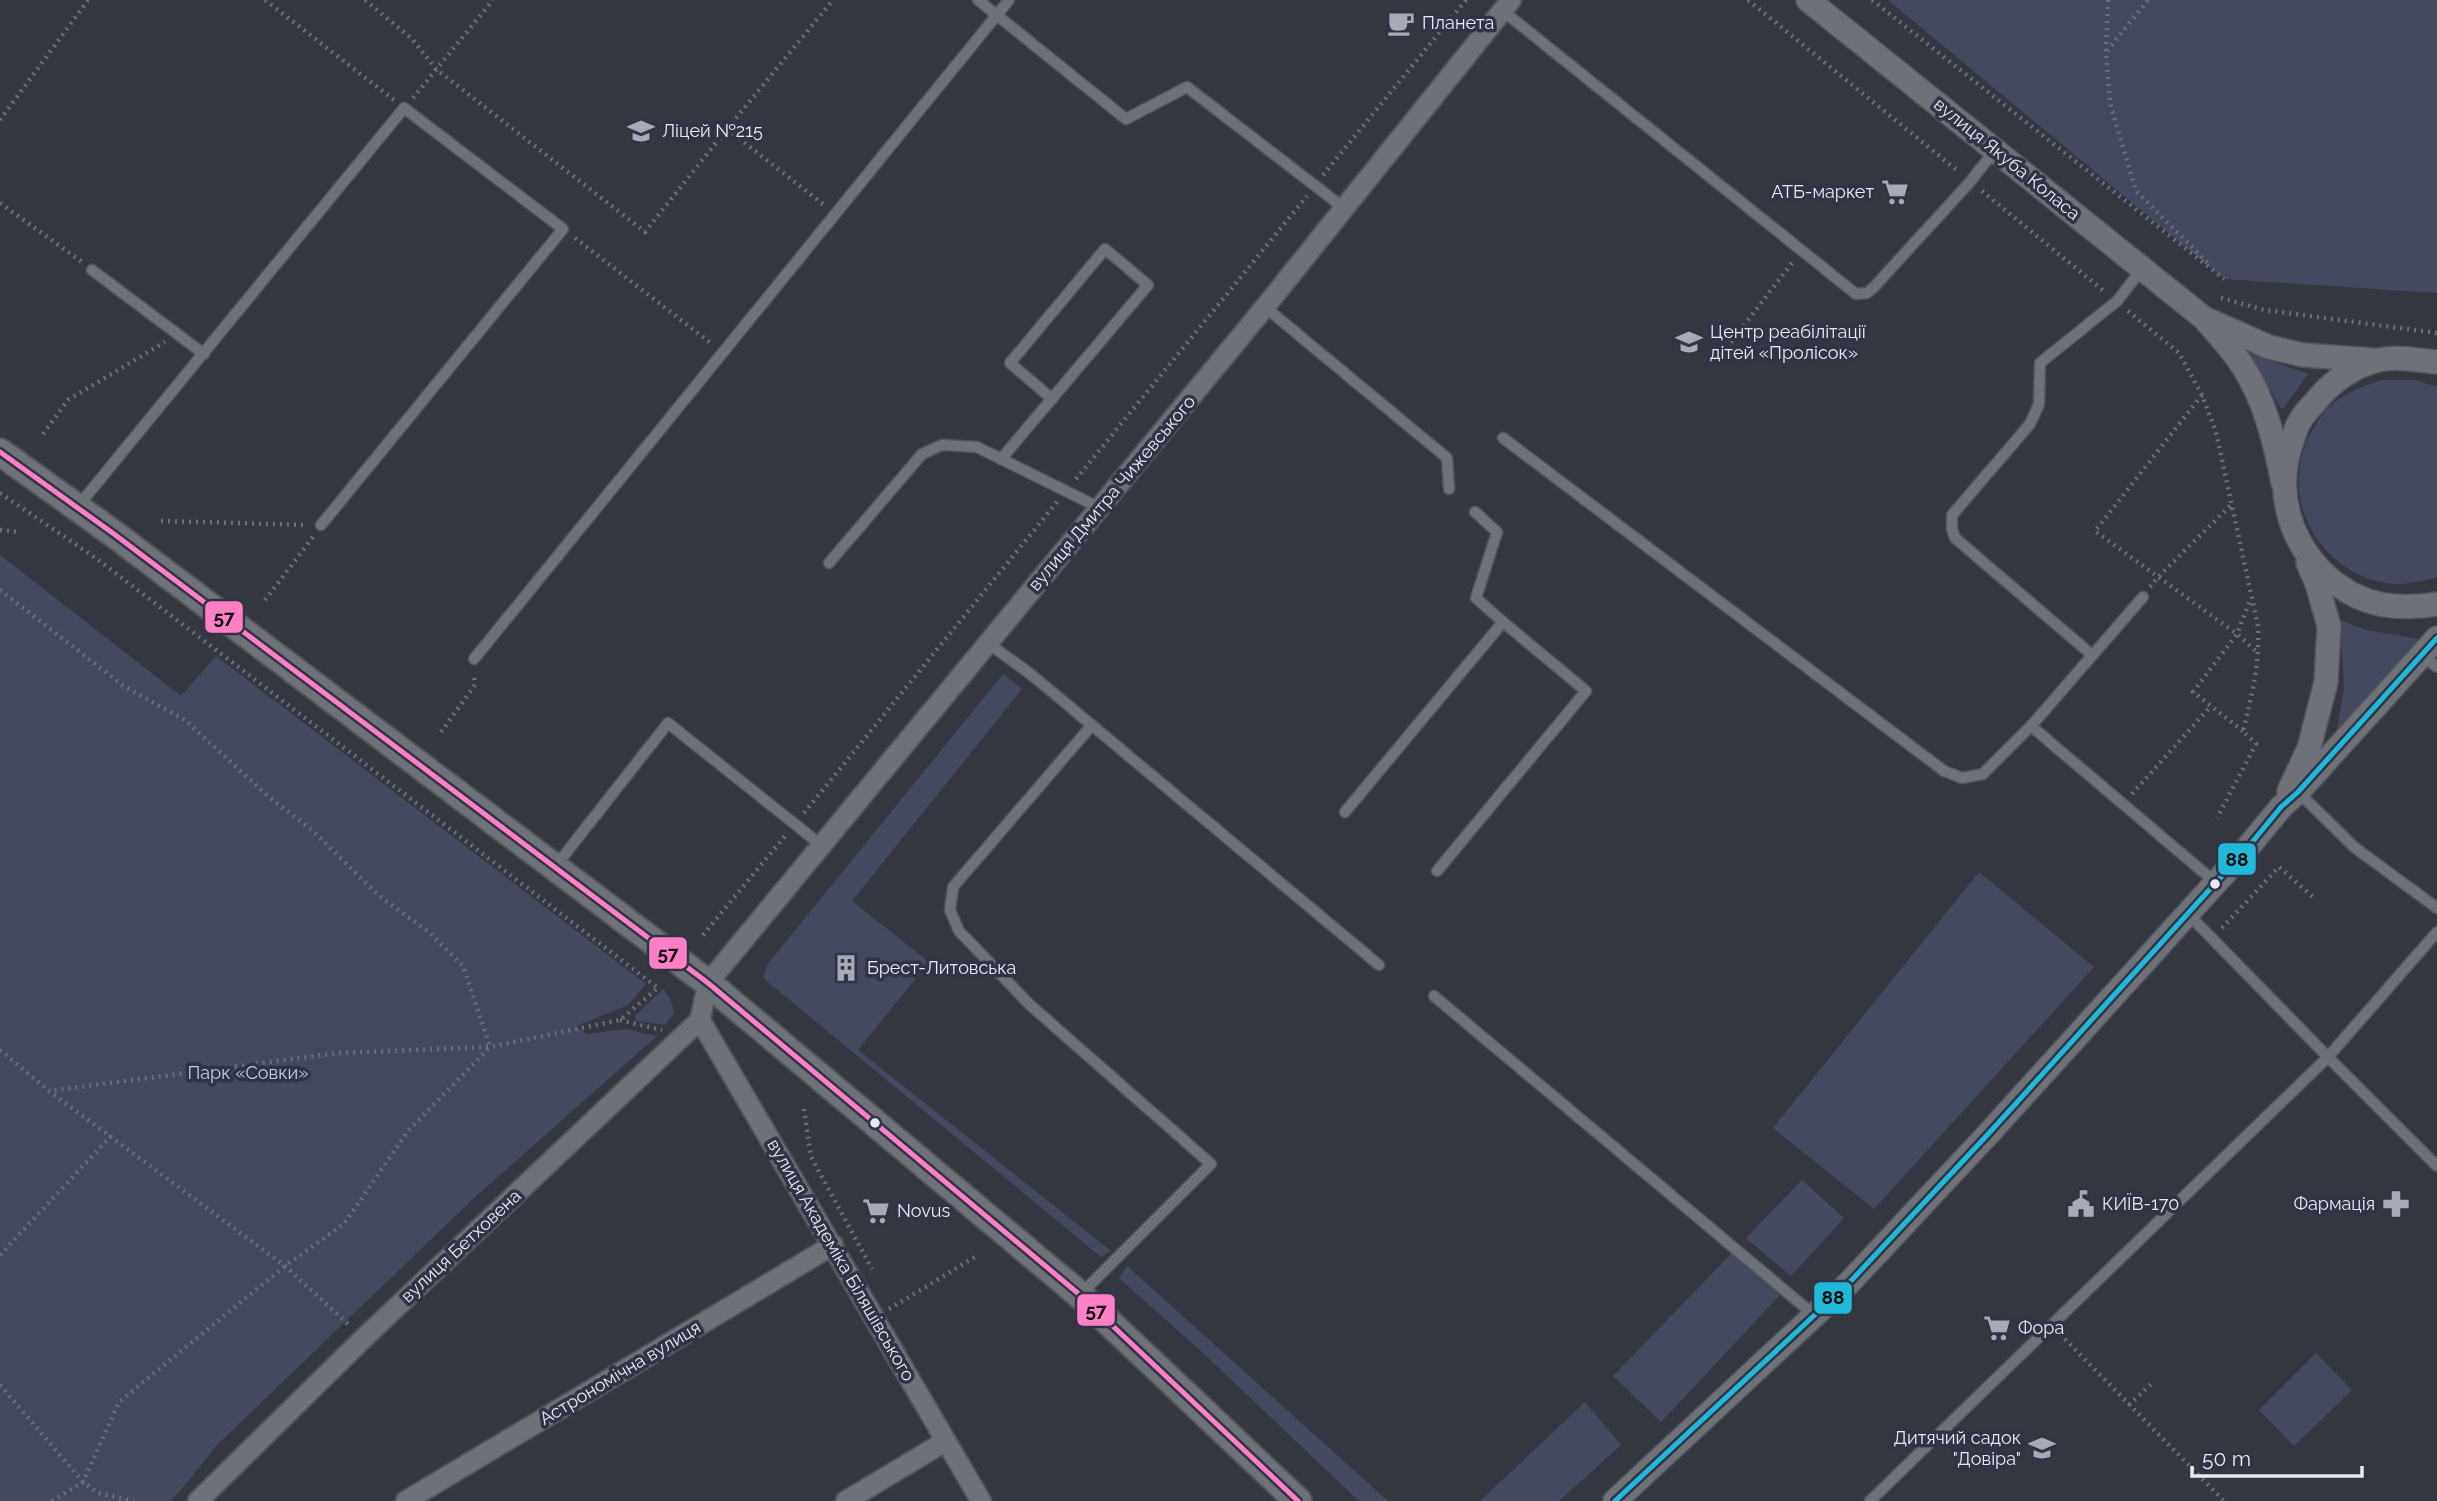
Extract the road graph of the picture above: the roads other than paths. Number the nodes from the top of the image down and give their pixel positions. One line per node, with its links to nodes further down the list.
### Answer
1 (978, 0): 5 (lane)
2 (1009, 0): 5 (lane)
3 (1808, 0): 6 (street, вулиця Якуба Коласа)
4 (1507, 5): 6 (lane); 7 (street, вулиця Дмитра Чижевського)
5 (997, 15): 7 (lane); 33 (lane)
6 (1995, 150): 8 (street, вулиця Якуба Коласа)
7 (1344, 208): 10 (street, вулиця Дмитра Чижевського)
8 (2143, 269): 11 (street, вулиця Якуба Коласа); 32 (lane)
9 (92, 270): 12 (lane)
10 (1265, 307): 20 (lane); 22 (street, вулиця Дмитра Чижевського)
11 (2205, 319): 13 (street, вулиця Якуба Коласа); 19 (street, вулиця Якуба Коласа)
12 (204, 354): 21 (lane); 24 (lane)
13 (2377, 361): 14 (street); 19 (street)
14 (2437, 362)
15 (1052, 399): 15 (lane); 18 (lane)
16 (1503, 438): 36 (lane)
17 (0, 452): 21 (main road)
18 (1001, 459): 22 (lane); 26 (lane)
19 (2283, 482): 25 (street, вулиця Якуба Коласа)
20 (1449, 489)
21 (76, 508): 40 (main road)
22 (1100, 508): 31 (street, вулиця Дмитра Чижевського)
23 (1475, 512): 29 (lane)
24 (321, 525)
25 (2300, 544): 28 (street); 37 (street, вулиця Якуба Коласа)
26 (829, 563)
27 (2143, 597): 32 (lane)
28 (2437, 604)
29 (1503, 622): 38 (lane); 41 (lane)
30 (2437, 638): 34 (street)
31 (988, 643): 35 (lane); 39 (street, вулиця Дмитра Чижевського)
32 (2092, 655): 36 (lane)
33 (474, 659)
34 (2430, 662): 37 (street)
35 (1092, 725): 46 (lane); 53 (lane)
36 (2031, 726): 42 (lane)
37 (2290, 799): 42 (street); 43 (lane)
38 (1345, 812)
39 (821, 845): 40 (lane); 47 (street, вулиця Дмитра Чижевського)
40 (555, 867): 47 (main road)
41 (1437, 871)
42 (2216, 883): 44 (street)
43 (2437, 908)
44 (2188, 914): 50 (lane); 54 (street)
45 (2437, 932): 50 (lane)
46 (1379, 965)
47 (708, 983): 49 (street); 53 (main road)
48 (1434, 996): 54 (lane)
49 (700, 1020): 52 (street, вулиця Академіка Біляшівського); 56 (street, вулиця Бетховена)
50 (2328, 1057): 51 (lane); 62 (lane)
51 (2437, 1166)
52 (833, 1245): 55 (street, вулиця Академіка Біляшівського); 57 (street, Астрономічна вулиця)
53 (1080, 1295): 60 (main road)
54 (1815, 1315): 61 (street)
55 (946, 1441): 58 (street); 59 (street, вулиця Академіка Біляшівського)
56 (198, 1501)
57 (406, 1501)
58 (846, 1501)
59 (981, 1501)
60 (1297, 1501)
61 (1615, 1501)
62 (1870, 1501)

